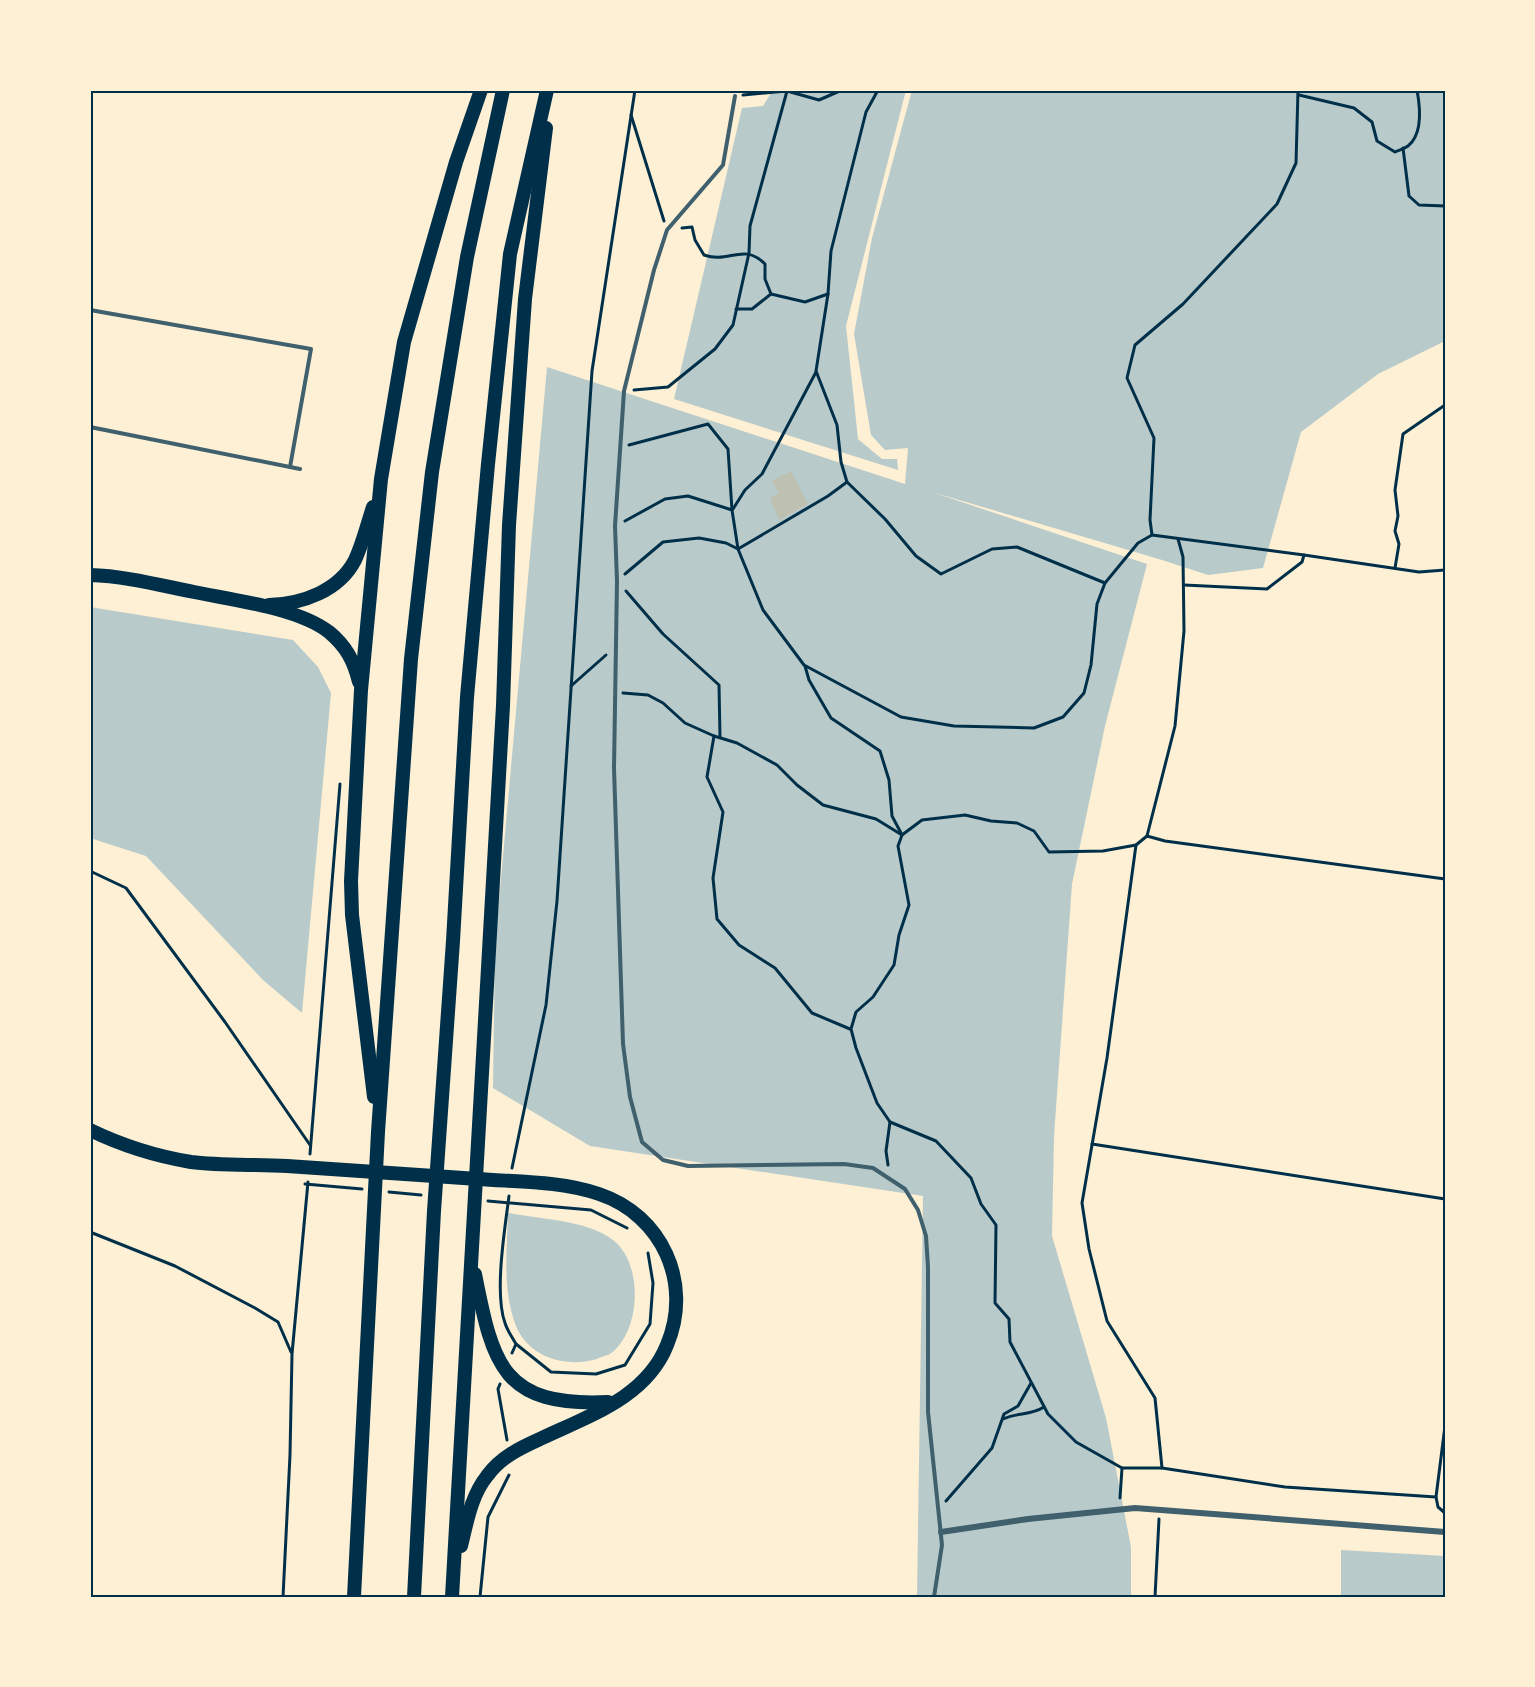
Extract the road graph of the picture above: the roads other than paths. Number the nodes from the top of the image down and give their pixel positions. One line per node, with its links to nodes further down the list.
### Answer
1 (481, 90): 9 (highway)
2 (503, 90): 16 (highway)
3 (549, 90): 17 (highway); 23 (highway)
4 (735, 96): 19 (lane)
5 (90, 310): 7 (lane)
6 (90, 427): 7 (lane)
7 (290, 467): 8 (lane)
8 (300, 469)
9 (381, 479): 13 (highway); 14 (highway)
10 (90, 568): 12 (highway)
11 (90, 575): 12 (highway)
12 (117, 577): 13 (highway)
13 (257, 605): 14 (highway)
14 (361, 690): 16 (highway)
15 (90, 1130): 18 (highway)
16 (378, 1132): 22 (highway)
17 (471, 1253): 18 (highway); 21 (highway)
18 (616, 1402): 21 (highway)
19 (941, 1532): 20 (street); 25 (lane)
20 (1445, 1532)
21 (453, 1580): 24 (highway)
22 (354, 1597)
23 (414, 1597)
24 (452, 1597)
25 (934, 1597)

